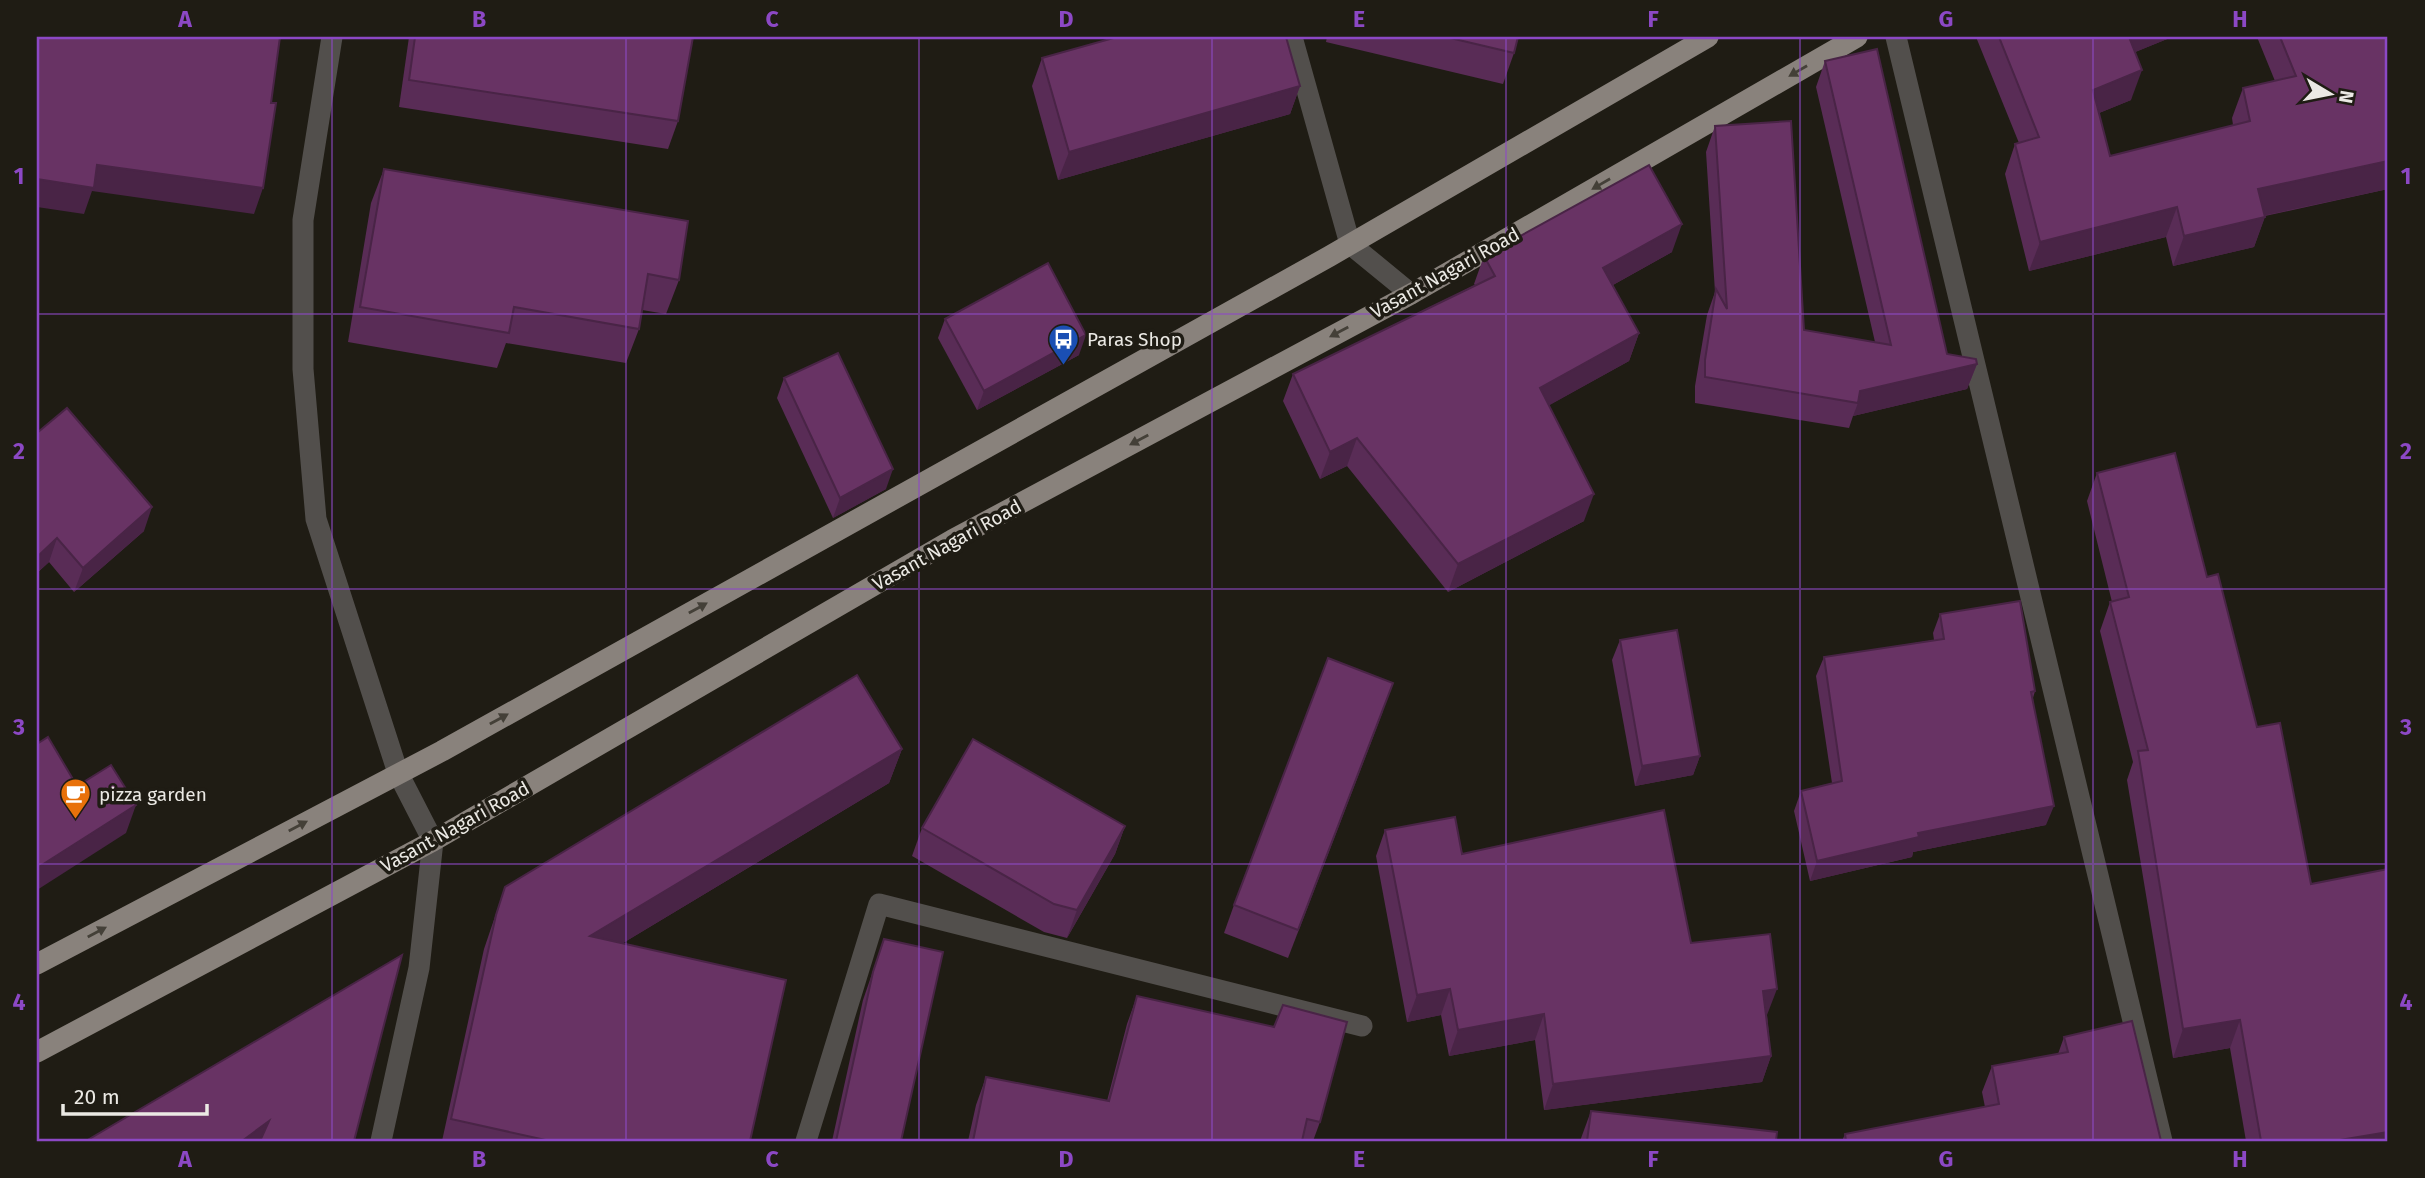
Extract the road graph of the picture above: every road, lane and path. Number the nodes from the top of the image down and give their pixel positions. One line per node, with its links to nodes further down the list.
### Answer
1 (332, 37): 8 (street)
2 (1292, 37): 6 (street)
3 (1709, 37): 6 (main road)
4 (1857, 37): 7 (main road, Vasant Nagari Road, one-way to 7)
5 (1896, 37): 15 (street)
6 (1350, 244): 7 (street); 8 (main road, one-way to 6)
7 (1411, 294): 9 (main road, Vasant Nagari Road, one-way to 9)
8 (398, 773): 9 (street); 10 (main road, one-way to 8)
9 (433, 841): 12 (main road, Vasant Nagari Road); 13 (street)
10 (37, 964)
11 (1362, 1026): 14 (street)
12 (37, 1052)
13 (381, 1141)
14 (806, 1141)
15 (2162, 1141)

